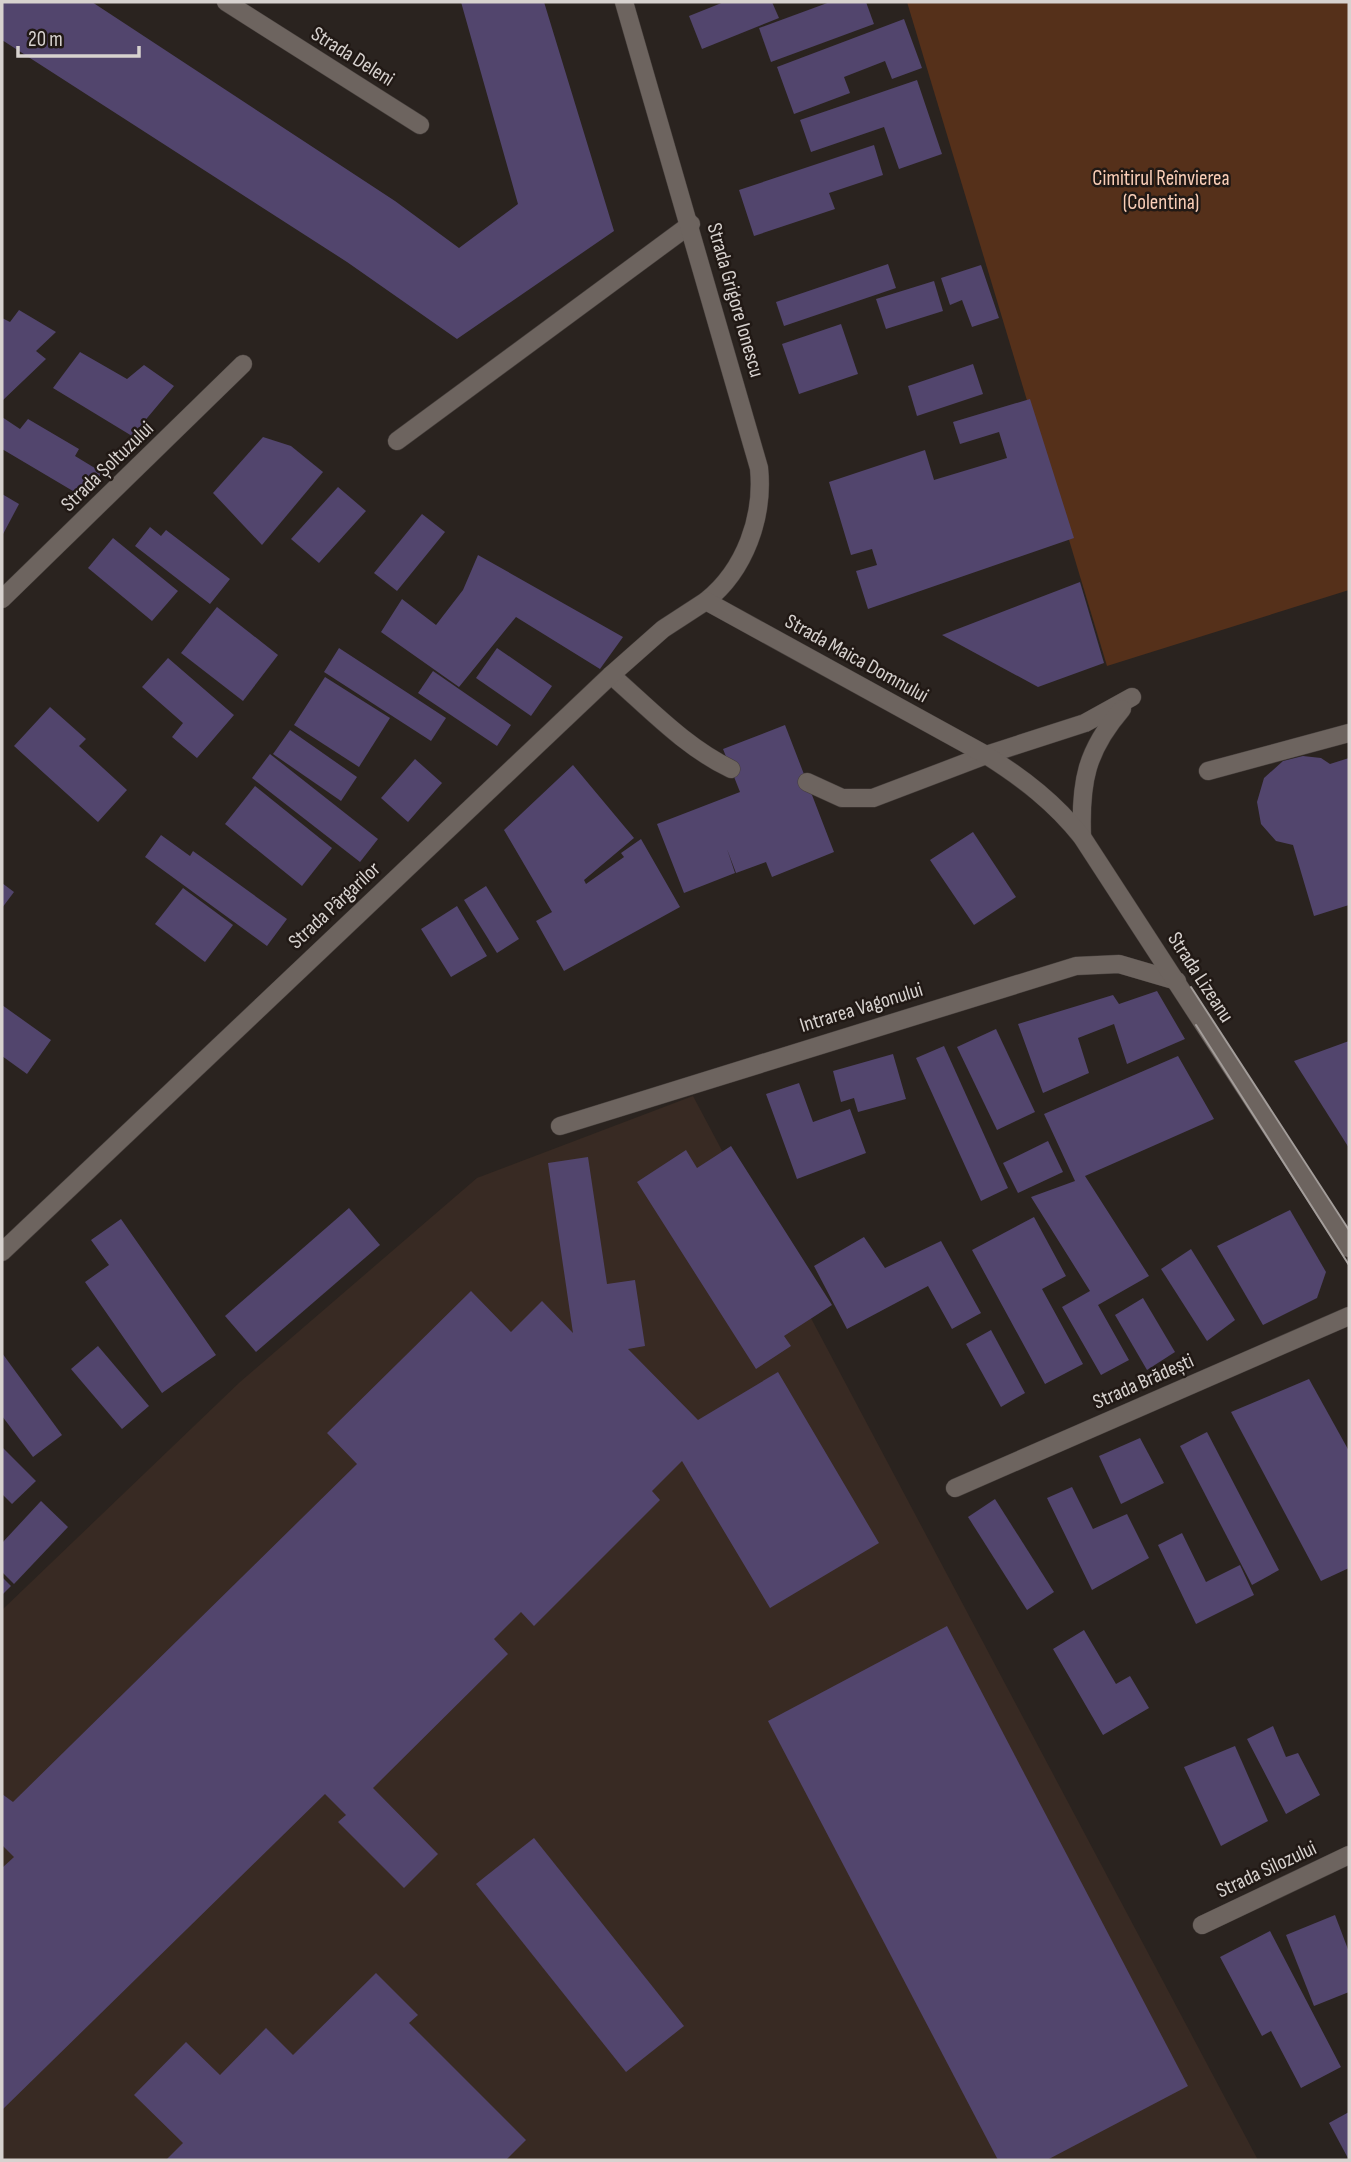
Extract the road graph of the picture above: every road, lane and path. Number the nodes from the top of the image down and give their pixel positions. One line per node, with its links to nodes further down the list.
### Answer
1 (226, 2): 3 (street, Strada Deleni)
2 (624, 2): 4 (street, Strada Grigore Ionescu)
3 (420, 125)
4 (691, 224): 6 (street); 8 (street, Strada Grigore Ionescu)
5 (243, 364): 7 (street, Strada Șoltuzului)
6 (397, 441)
7 (2, 599)
8 (706, 601): 9 (street, Strada Pârgarilor); 11 (street, Strada Maica Domnului)
9 (611, 675): 12 (street); 19 (street, Strada Pârgarilor)
10 (1349, 733): 13 (street)
11 (986, 755): 14 (street); 15 (street, Strada Lizeanu); 15 (street)
12 (731, 769)
13 (1208, 771)
14 (807, 782)
15 (1083, 837): 16 (street, Strada Lizeanu)
16 (1177, 981): 17 (street, Intrarea Vagonului); 18 (street, Strada Lizeanu)
17 (560, 1126)
18 (1349, 1248)
19 (2, 1252)
20 (1349, 1316): 21 (street, Strada Brădești)
21 (955, 1488)
22 (1349, 1855): 23 (street, Strada Silozului)
23 (1202, 1924)

